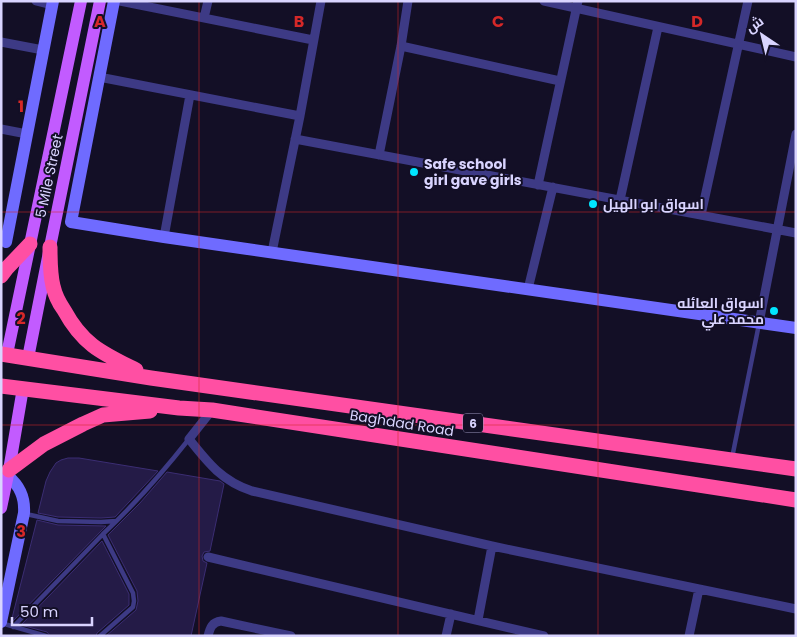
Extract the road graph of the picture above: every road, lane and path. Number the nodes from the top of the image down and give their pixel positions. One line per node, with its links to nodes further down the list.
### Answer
1 (36, 1): 11 (street)
2 (81, 1): 38 (main road, 5 Mile Street)
3 (100, 1): 39 (main road, 5 Mile Street)
4 (114, 1): 21 (street)
5 (120, 1): 13 (street)
6 (208, 1): 13 (street)
7 (321, 1): 15 (street)
8 (408, 1): 18 (street)
9 (544, 1): 12 (street)
10 (748, 1): 17 (street)
11 (53, 3): 19 (street)
12 (577, 5): 14 (street); 22 (street)
13 (204, 18): 15 (street)
14 (658, 27): 17 (street); 32 (street)
15 (313, 40): 24 (street)
16 (1, 42): 19 (street)
17 (738, 44): 20 (street); 33 (street)
18 (401, 46): 22 (street); 29 (street)
19 (43, 50): 26 (street)
20 (796, 57)
21 (99, 78): 23 (street); 36 (street)
22 (560, 81): 30 (street)
23 (190, 95): 24 (street); 36 (street)
24 (300, 116): 28 (street)
25 (1, 129): 26 (street)
26 (27, 134): 37 (street)
27 (796, 134): 34 (street)
28 (296, 139): 29 (street); 40 (street)
29 (379, 155): 30 (street)
30 (538, 185): 31 (street)
31 (553, 187): 32 (street); 42 (street)
32 (620, 200): 33 (street)
33 (701, 215): 34 (street)
34 (777, 230): 35 (street); 43 (street)
35 (796, 233)
36 (164, 237): 40 (street)
37 (4, 242): 38 (street)
38 (30, 244): 41 (highway); 45 (main road, 5 Mile Street)
39 (50, 247): 46 (main road, 5 Mile Street); 47 (highway)
40 (272, 252): 42 (street)
41 (1, 276)
42 (528, 289): 43 (street)
43 (759, 323): 44 (street); 53 (lane)
44 (796, 328)
45 (4, 354): 46 (highway, Baghdad Road / 6)
46 (28, 358): 47 (highway, Baghdad Road / 6)
47 (151, 378): 53 (highway, Baghdad Road / 6)
48 (1, 386): 49 (highway, Baghdad Road / 6)
49 (23, 388): 50 (highway, Baghdad Road / 6); 55 (main road)
50 (179, 408): 51 (highway, Baghdad Road / 6); 55 (highway)
51 (212, 410): 52 (street); 56 (highway, Baghdad Road / 6)
52 (190, 439): 59 (lane); 61 (street)
53 (732, 460): 54 (highway, Baghdad Road / 6)
54 (796, 469)
55 (9, 473): 57 (main road); 58 (street)
56 (796, 500)
57 (1, 508)
58 (24, 513): 59 (lane); 67 (street)
59 (116, 521): 60 (lane)
60 (103, 534): 69 (lane); 71 (lane)
61 (492, 546): 63 (street); 66 (street)
62 (208, 557): 65 (street)
63 (699, 590): 64 (street); 77 (street)
64 (796, 610)
65 (451, 614): 66 (street); 74 (street)
66 (478, 620): 68 (street)
67 (1, 622): 69 (lane)
68 (502, 626): 75 (street); 76 (street)
69 (13, 627): 70 (lane)
70 (46, 636)
71 (100, 636)
72 (208, 636): 73 (street)
73 (291, 636)
74 (446, 636)
75 (500, 636)
76 (544, 636)
77 (689, 636)

